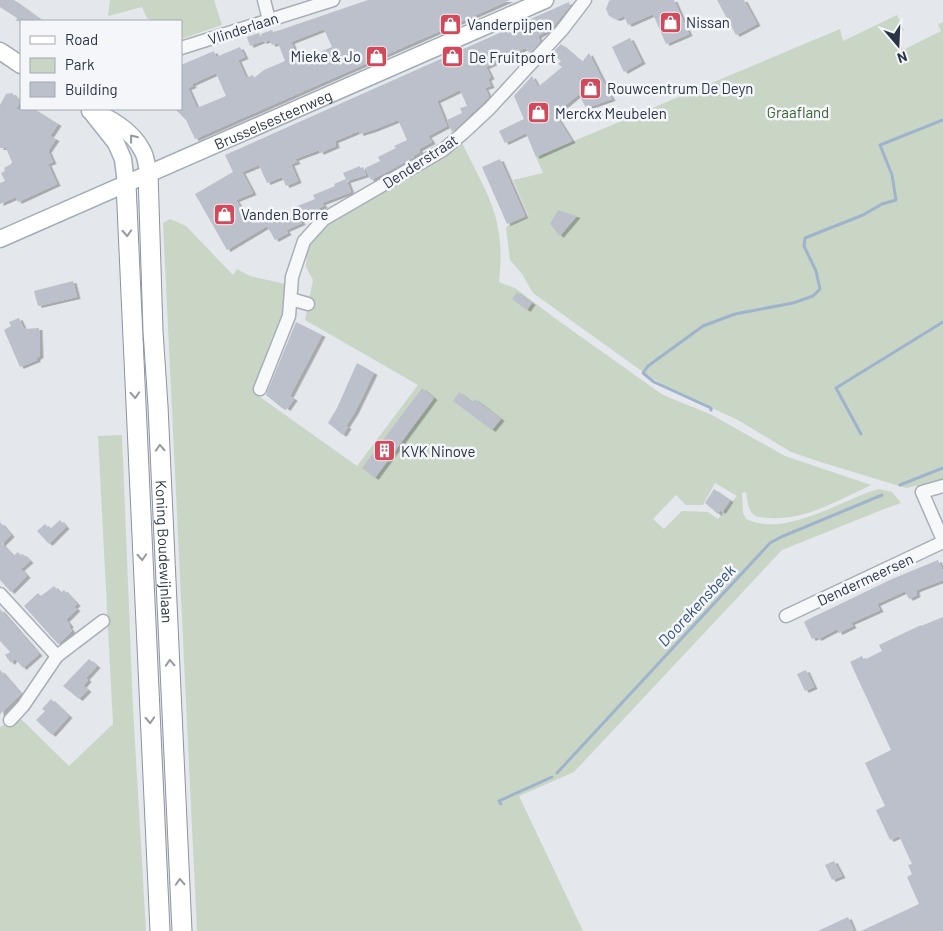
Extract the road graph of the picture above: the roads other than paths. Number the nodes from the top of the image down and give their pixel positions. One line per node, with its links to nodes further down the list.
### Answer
1 (264, 0): 5 (street)
2 (333, 0): 5 (street, Vlinderlaan)
3 (545, 0): 10 (main road, Brusselsesteenweg)
4 (585, 0): 13 (street, Denderstraat)
5 (269, 20): 6 (street, Vlinderlaan)
6 (182, 48)
7 (0, 51): 8 (main road)
8 (20, 64)
9 (89, 110): 10 (main road, one-way to 9); 11 (main road)
10 (148, 173): 11 (main road, Brusselsesteenweg); 24 (highway, Koning Boudewijnlaan, one-way to 10)
11 (126, 184): 12 (main road, Brusselsesteenweg); 23 (highway, Koning Boudewijnlaan, one-way to 23)
12 (0, 239)
13 (291, 298): 14 (street); 15 (street, Denderstraat)
14 (308, 304)
15 (260, 389)
16 (943, 486): 17 (street)
17 (943, 541): 19 (street, Dendermeersen)
18 (0, 594): 21 (street)
19 (786, 616)
20 (103, 621): 21 (street)
21 (56, 656): 22 (street)
22 (10, 720)
23 (160, 931)
24 (182, 931)

